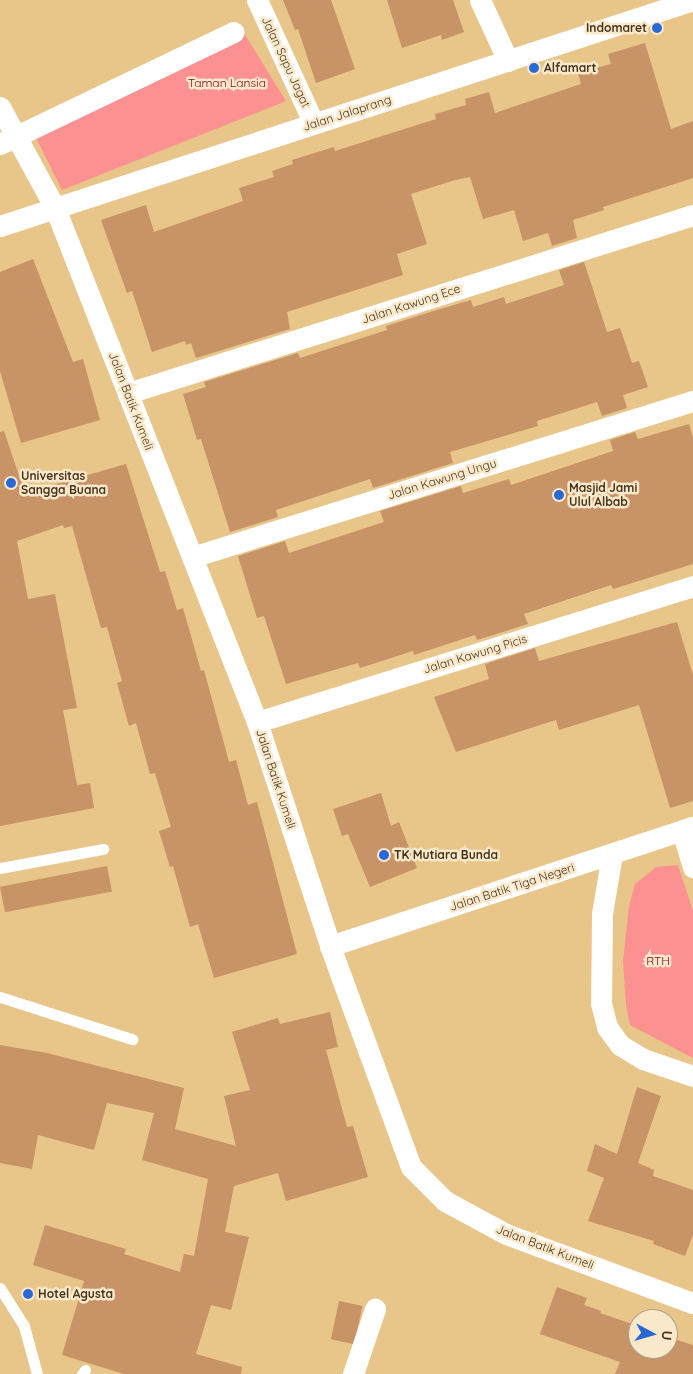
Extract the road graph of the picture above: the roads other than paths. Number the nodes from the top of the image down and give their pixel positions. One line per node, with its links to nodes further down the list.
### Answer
1 (257, 0): 7 (street, Jalan Sapu Jagat)
2 (480, 0): 5 (street)
3 (689, 6): 5 (street, Jalan Jalaprang)
4 (234, 32): 8 (street)
5 (508, 61): 7 (street, Jalan Jalaprang)
6 (0, 107): 8 (street, Jalan Batik Kumeli)
7 (314, 124): 9 (street, Jalan Jalaprang)
8 (8, 140): 9 (street, Jalan Batik Kumeli)
9 (56, 208): 11 (street, Jalan Jalaprang); 12 (street, Jalan Batik Kumeli)
10 (693, 215): 12 (street, Jalan Kawung Ece)
11 (0, 226)
12 (128, 393): 14 (street, Jalan Batik Kumeli)
13 (693, 401): 14 (street, Jalan Kawung Ungu)
14 (192, 557): 16 (street, Jalan Batik Kumeli)
15 (693, 586): 16 (street, Jalan Kawung Picis)
16 (257, 722): 22 (street, Jalan Batik Kumeli)
17 (688, 829): 19 (street, Jalan Batik Tiga Negeri); 20 (street)
18 (103, 849): 21 (lane)
19 (612, 854): 22 (street, Jalan Batik Tiga Negeri); 25 (street)
20 (693, 867)
21 (0, 868)
22 (330, 946): 27 (street, Jalan Batik Kumeli)
23 (0, 997): 24 (lane)
24 (132, 1039)
25 (693, 1076)
26 (0, 1288): 29 (lane)
27 (693, 1303)
28 (374, 1309): 30 (street)
29 (37, 1374)
30 (353, 1374)

